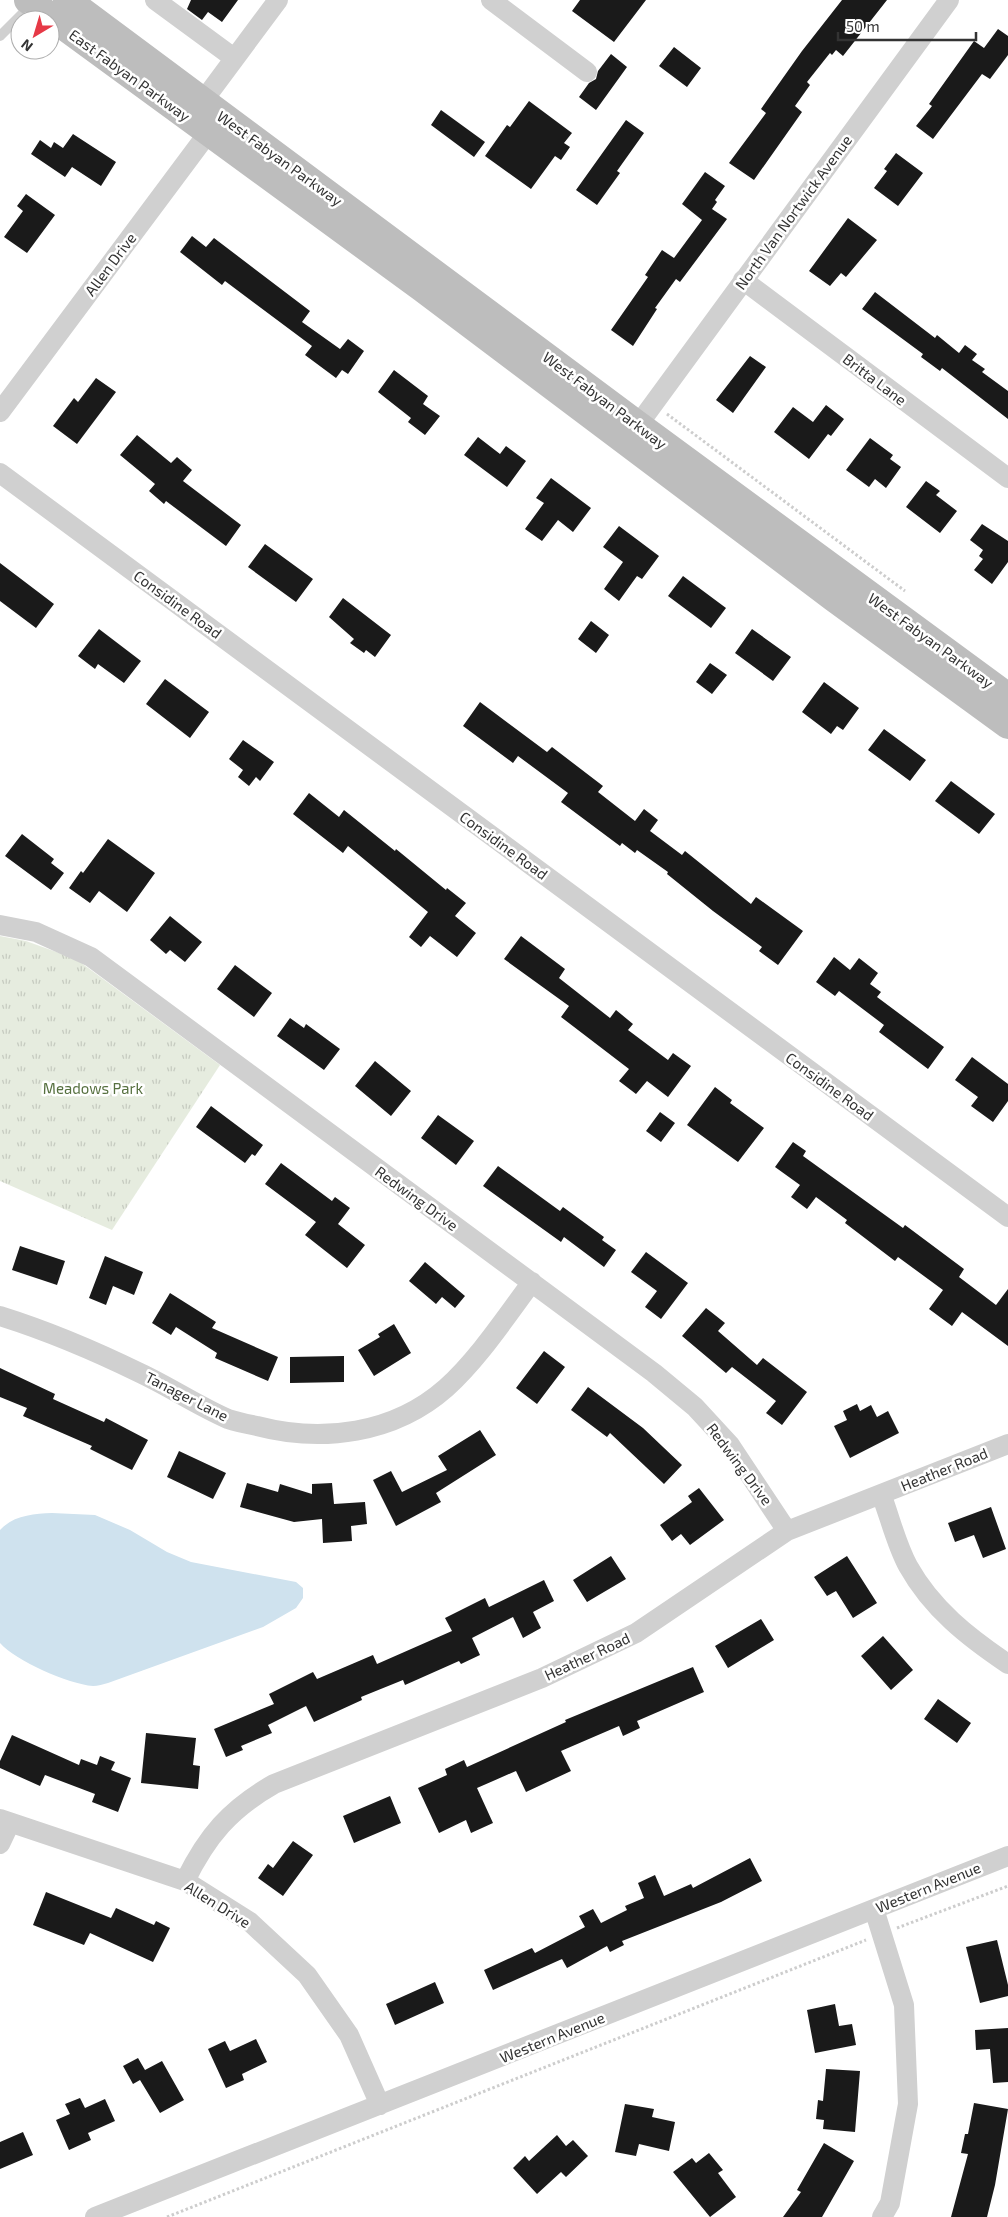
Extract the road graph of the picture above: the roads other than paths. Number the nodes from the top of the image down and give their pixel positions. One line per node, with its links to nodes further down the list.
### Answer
1 (67, 0): 10 (main road, East Fabyan Parkway)
2 (155, 0): 8 (street)
3 (278, 0): 8 (street, Allen Drive)
4 (491, 0): 9 (street)
5 (949, 0): 11 (street, North Van Nortwick Avenue)
6 (30, 2): 7 (lane); 10 (main road, East Fabyan Parkway)
7 (0, 36)
8 (234, 58): 10 (street, Allen Drive)
9 (587, 72)
10 (211, 116): 12 (street, Allen Drive); 13 (main road, West Fabyan Parkway); 17 (main road, West Fabyan Parkway)
11 (743, 280): 13 (street, North Van Nortwick Avenue); 15 (street, Britta Lane)
12 (0, 412)
13 (638, 425): 16 (main road, West Fabyan Parkway)
14 (0, 473): 19 (street, Considine Road)
15 (1008, 478)
16 (1008, 697)
17 (1008, 725)
18 (0, 925): 20 (street, Redwing Drive)
19 (1008, 1217)
20 (532, 1282): 21 (street, Tanager Lane); 24 (street, Redwing Drive)
21 (0, 1316)
22 (1008, 1444): 23 (street, Heather Road)
23 (881, 1494): 24 (street, Heather Road); 25 (street)
24 (787, 1531): 29 (street, Heather Road)
25 (1008, 1664)
26 (5, 1821): 27 (street); 29 (street, Allen Drive)
27 (0, 1844)
28 (1008, 1856): 30 (street, Western Avenue)
29 (185, 1881): 31 (street, Allen Drive)
30 (874, 1909): 31 (street, Western Avenue); 33 (street)
31 (380, 2105): 32 (street, Western Avenue)
32 (96, 2217)
33 (882, 2217)

